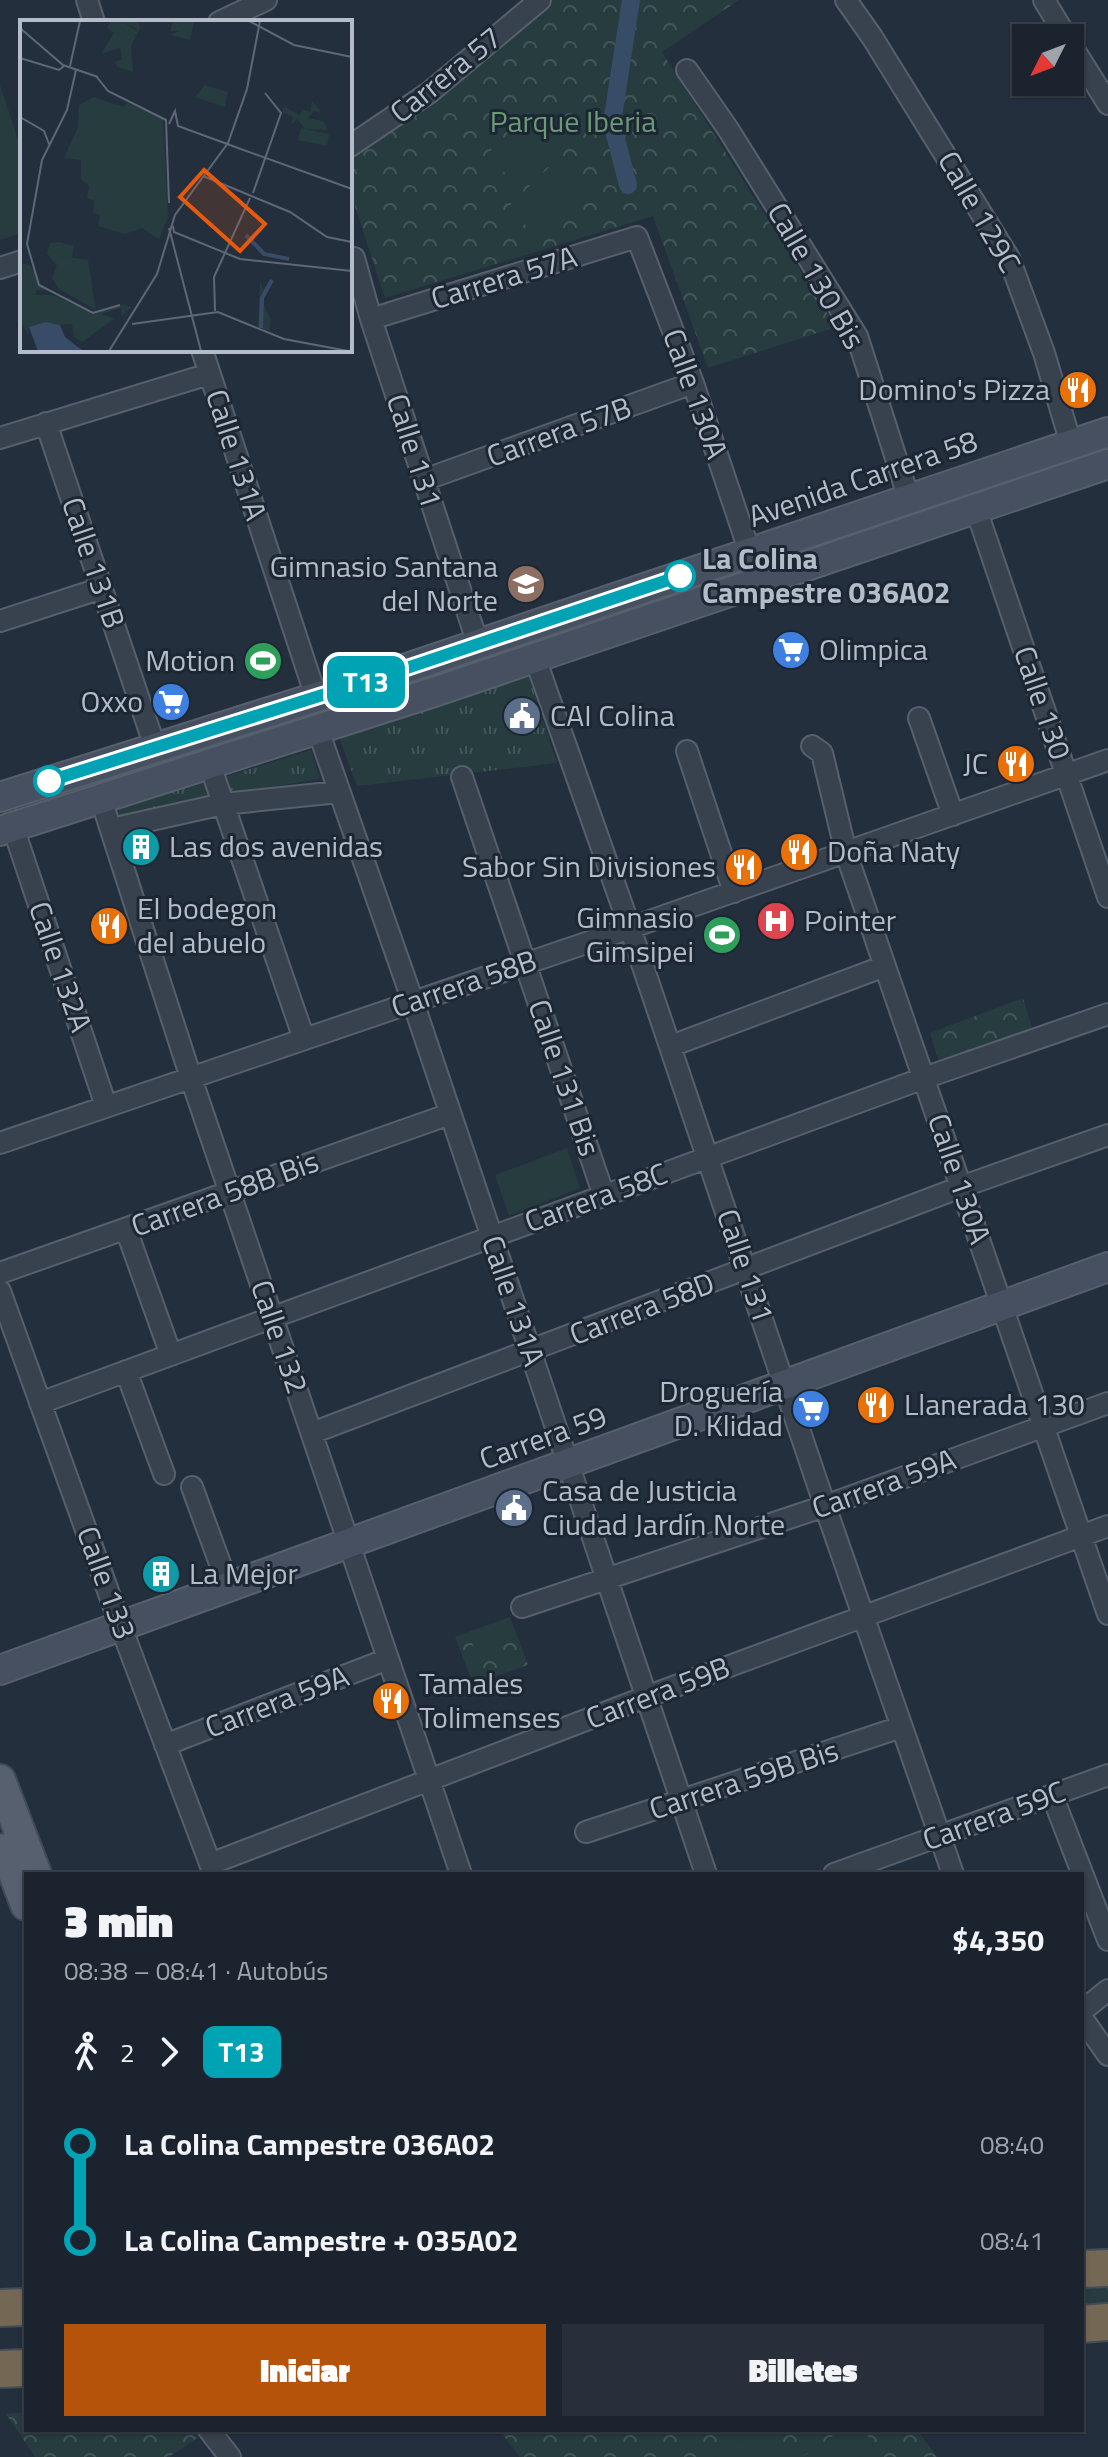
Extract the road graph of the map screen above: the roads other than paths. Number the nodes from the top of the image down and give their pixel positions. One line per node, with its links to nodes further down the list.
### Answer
1 (87, 0): 6 (street)
2 (266, 0): 7 (street)
3 (540, 0): 12 (street, Carrera 57)
4 (846, 0): 24 (street, Calle 129C)
5 (1044, 0): 8 (street)
6 (93, 20)
7 (223, 20)
8 (1058, 24)
9 (1084, 66): 11 (street)
10 (687, 70): 27 (street, Calle 130 Bis)
11 (1108, 104)
12 (352, 145)
13 (637, 237): 17 (street, Carrera 57A); 20 (street, Calle 130A)
14 (354, 258): 17 (street, Calle 131)
15 (20, 262): 16 (street)
16 (0, 268)
17 (371, 319): 26 (street, Calle 131)
18 (203, 352): 19 (street, Calle 131A)
19 (209, 374): 21 (street); 34 (street, Calle 131A)
20 (693, 383): 26 (street, Carrera 57B); 29 (street, Calle 130A)
21 (46, 423): 23 (street); 30 (street, Calle 131B)
22 (1108, 432): 24 (main road, Avenida Carrera 58)
23 (0, 438)
24 (1071, 444): 27 (main road, Avenida Carrera 58)
25 (1108, 464): 28 (main road)
26 (424, 480): 32 (street, Calle 131)
27 (909, 499): 29 (main road, Avenida Carrera 58)
28 (976, 509): 33 (main road); 42 (street, Calle 130)
29 (750, 553): 32 (main road, Avenida Carrera 58)
30 (102, 588): 31 (street); 38 (street, Calle 131B)
31 (0, 621)
32 (478, 644): 34 (main road, Avenida Carrera 58)
33 (535, 658): 36 (main road); 54 (street, Calle 131)
34 (316, 697): 38 (main road, Avenida Carrera 58)
35 (919, 718): 48 (street)
36 (318, 730): 41 (main road); 44 (street, Calle 131A)
37 (812, 746): 51 (street, Calle 130A)
38 (155, 747): 45 (main road, Avenida Carrera 58)
39 (687, 751): 52 (street)
40 (1108, 760): 42 (street, Carrera 58B)
41 (210, 765): 46 (main road); 47 (street)
42 (1067, 776): 48 (street, Carrera 58B); 53 (street, Calle 130)
43 (462, 777): 55 (street, Calle 131 Bis)
44 (339, 792): 47 (street); 57 (street, Calle 131A)
45 (0, 797)
46 (101, 799): 49 (main road); 50 (street, Calle 132)
47 (223, 804): 50 (street); 59 (street)
48 (953, 815): 51 (street, Carrera 58B)
49 (6, 829): 63 (street, Calle 132A)
50 (111, 829): 61 (street, Calle 132)
51 (846, 853): 52 (street, Carrera 58B); 56 (street, Calle 130A)
52 (734, 892): 54 (street, Carrera 58B)
53 (1108, 897)
54 (630, 928): 55 (street, Carrera 58B); 60 (street, Calle 131)
55 (524, 963): 57 (street, Carrera 58B); 70 (street, Calle 131 Bis)
56 (885, 966): 60 (street); 62 (street, Calle 130A)
57 (413, 1002): 59 (street, Carrera 58B); 64 (street, Calle 131A)
58 (1108, 1014): 62 (street, Carrera 58C)
59 (304, 1039): 61 (street, Carrera 58B)
60 (671, 1046): 67 (street, Calle 131)
61 (191, 1078): 63 (street, Carrera 58B); 69 (street, Calle 132)
62 (924, 1078): 67 (street, Carrera 58C); 68 (street, Calle 130A)
63 (106, 1106): 66 (street, Carrera 58B)
64 (450, 1114): 69 (street, Carrera 58B Bis); 72 (street, Calle 131A)
65 (1108, 1135): 68 (street, Carrera 58D)
66 (0, 1143)
67 (707, 1158): 70 (street, Carrera 58C); 74 (street, Calle 131)
68 (961, 1187): 74 (street, Carrera 58D); 77 (street, Calle 130A)
69 (229, 1191): 71 (street, Carrera 58B Bis); 78 (street, Calle 132)
70 (604, 1196): 72 (street, Carrera 58C)
71 (126, 1229): 75 (street, Carrera 58B Bis); 80 (street)
72 (491, 1237): 78 (street, Carrera 58C); 79 (street, Calle 131A)
73 (1108, 1267): 77 (main road, Carrera 59)
74 (747, 1270): 79 (street, Carrera 58D); 82 (street, Calle 131)
75 (0, 1273)
76 (0, 1291): 83 (street, Calle 133)
77 (1002, 1306): 82 (main road, Carrera 59); 85 (street, Calle 130A)
78 (272, 1317): 80 (street, Carrera 58C); 86 (street, Calle 132)
79 (530, 1351): 86 (street, Carrera 58D); 87 (street, Calle 131A)
80 (171, 1355): 81 (street, Carrera 58C)
81 (126, 1371): 83 (street, Carrera 58C); 88 (street)
82 (786, 1386): 87 (main road, Carrera 59); 90 (street, Calle 131)
83 (40, 1403): 99 (street, Calle 133)
84 (1108, 1403): 85 (street, Carrera 59A)
85 (1044, 1426): 90 (street, Carrera 59A); 92 (street, Calle 130A)
86 (312, 1433): 93 (street, Calle 132)
87 (568, 1466): 93 (main road, Carrera 59); 94 (street, Calle 131A)
88 (164, 1474)
89 (192, 1487): 95 (street)
90 (825, 1506): 94 (street, Carrera 59A); 98 (street, Calle 131)
91 (1108, 1526): 92 (street, Carrera 59B)
92 (1082, 1535): 97 (street, Calle 130A); 98 (street, Carrera 59B)
93 (349, 1545): 95 (main road, Carrera 59); 100 (street, Calle 132)
94 (606, 1578): 96 (street, Carrera 59A); 102 (street, Calle 131A)
95 (229, 1588): 99 (main road, Carrera 59)
96 (522, 1607)
97 (1108, 1614)
98 (863, 1616): 102 (street, Carrera 59B); 103 (street, Calle 131)
99 (121, 1627): 101 (main road, Carrera 59); 104 (street, Calle 133)
100 (388, 1659): 104 (street, Carrera 59A); 107 (street, Calle 132)
101 (0, 1670)
102 (646, 1697): 107 (street, Carrera 59B); 109 (street, Calle 131A)
103 (901, 1727): 109 (street, Carrera 59B Bis); 112 (street, Calle 131)
104 (165, 1745): 113 (street, Calle 133)
105 (1108, 1775): 108 (street, Carrera 59C)
106 (0, 1780): 114 (main road)
107 (430, 1782): 113 (street, Carrera 59B); 115 (street, Calle 132)
108 (1052, 1795): 112 (street, Carrera 59C); 119 (street)
109 (681, 1801): 110 (street, Carrera 59B Bis); 116 (street, Calle 131A)
110 (586, 1832)
111 (0, 1836): 121 (main road)
112 (939, 1836): 117 (street, Carrera 59C); 118 (street, Calle 131)
113 (212, 1869)
114 (35, 1872)
115 (460, 1872)
116 (705, 1872)
117 (841, 1872)
118 (952, 1872)
119 (1082, 1872)
120 (1084, 1878): 122 (street)
121 (24, 1900)
122 (1108, 1940)
123 (1108, 1990): 124 (street)
124 (1084, 2009)
125 (1084, 2021): 126 (street)
126 (1108, 2055)
127 (1108, 2268): 128 (highway)
128 (1084, 2269)
129 (24, 2307): 130 (highway)
130 (0, 2308)
131 (1108, 2322): 132 (highway)
132 (1084, 2324)
133 (1084, 2343): 134 (highway)
134 (1108, 2343)
135 (24, 2368): 136 (highway)
136 (0, 2369)
137 (211, 2432): 138 (street)
138 (230, 2457)

